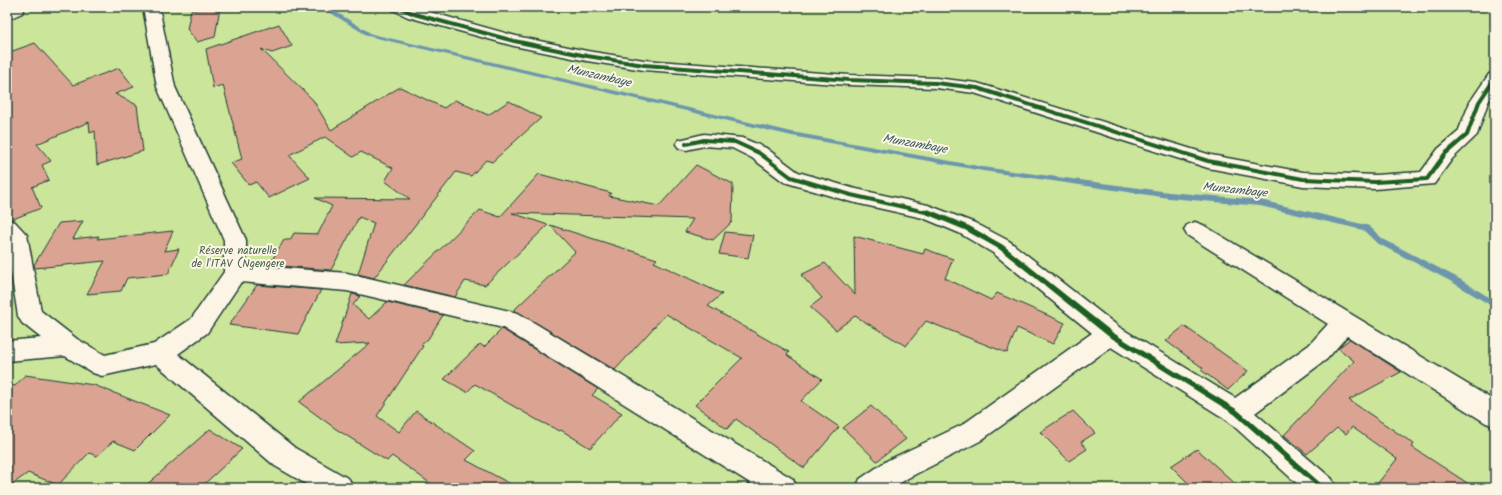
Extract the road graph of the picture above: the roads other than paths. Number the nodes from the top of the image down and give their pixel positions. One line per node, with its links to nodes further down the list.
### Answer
1 (17, 7): 4 (street)
2 (151, 7): 9 (street)
3 (399, 7): 5 (street)
4 (7, 15)
5 (1495, 78)
6 (686, 144): 11 (street)
7 (7, 227): 12 (street)
8 (1195, 230): 10 (street)
9 (235, 273): 14 (street); 18 (street)
10 (1345, 322): 15 (street); 16 (street)
11 (1110, 334): 15 (street); 19 (street)
12 (68, 346): 13 (street); 14 (street)
13 (7, 351)
14 (160, 353): 17 (street)
15 (1236, 412): 20 (street)
16 (1495, 415)
17 (339, 488)
18 (783, 488)
19 (870, 488)
20 (1322, 488)

